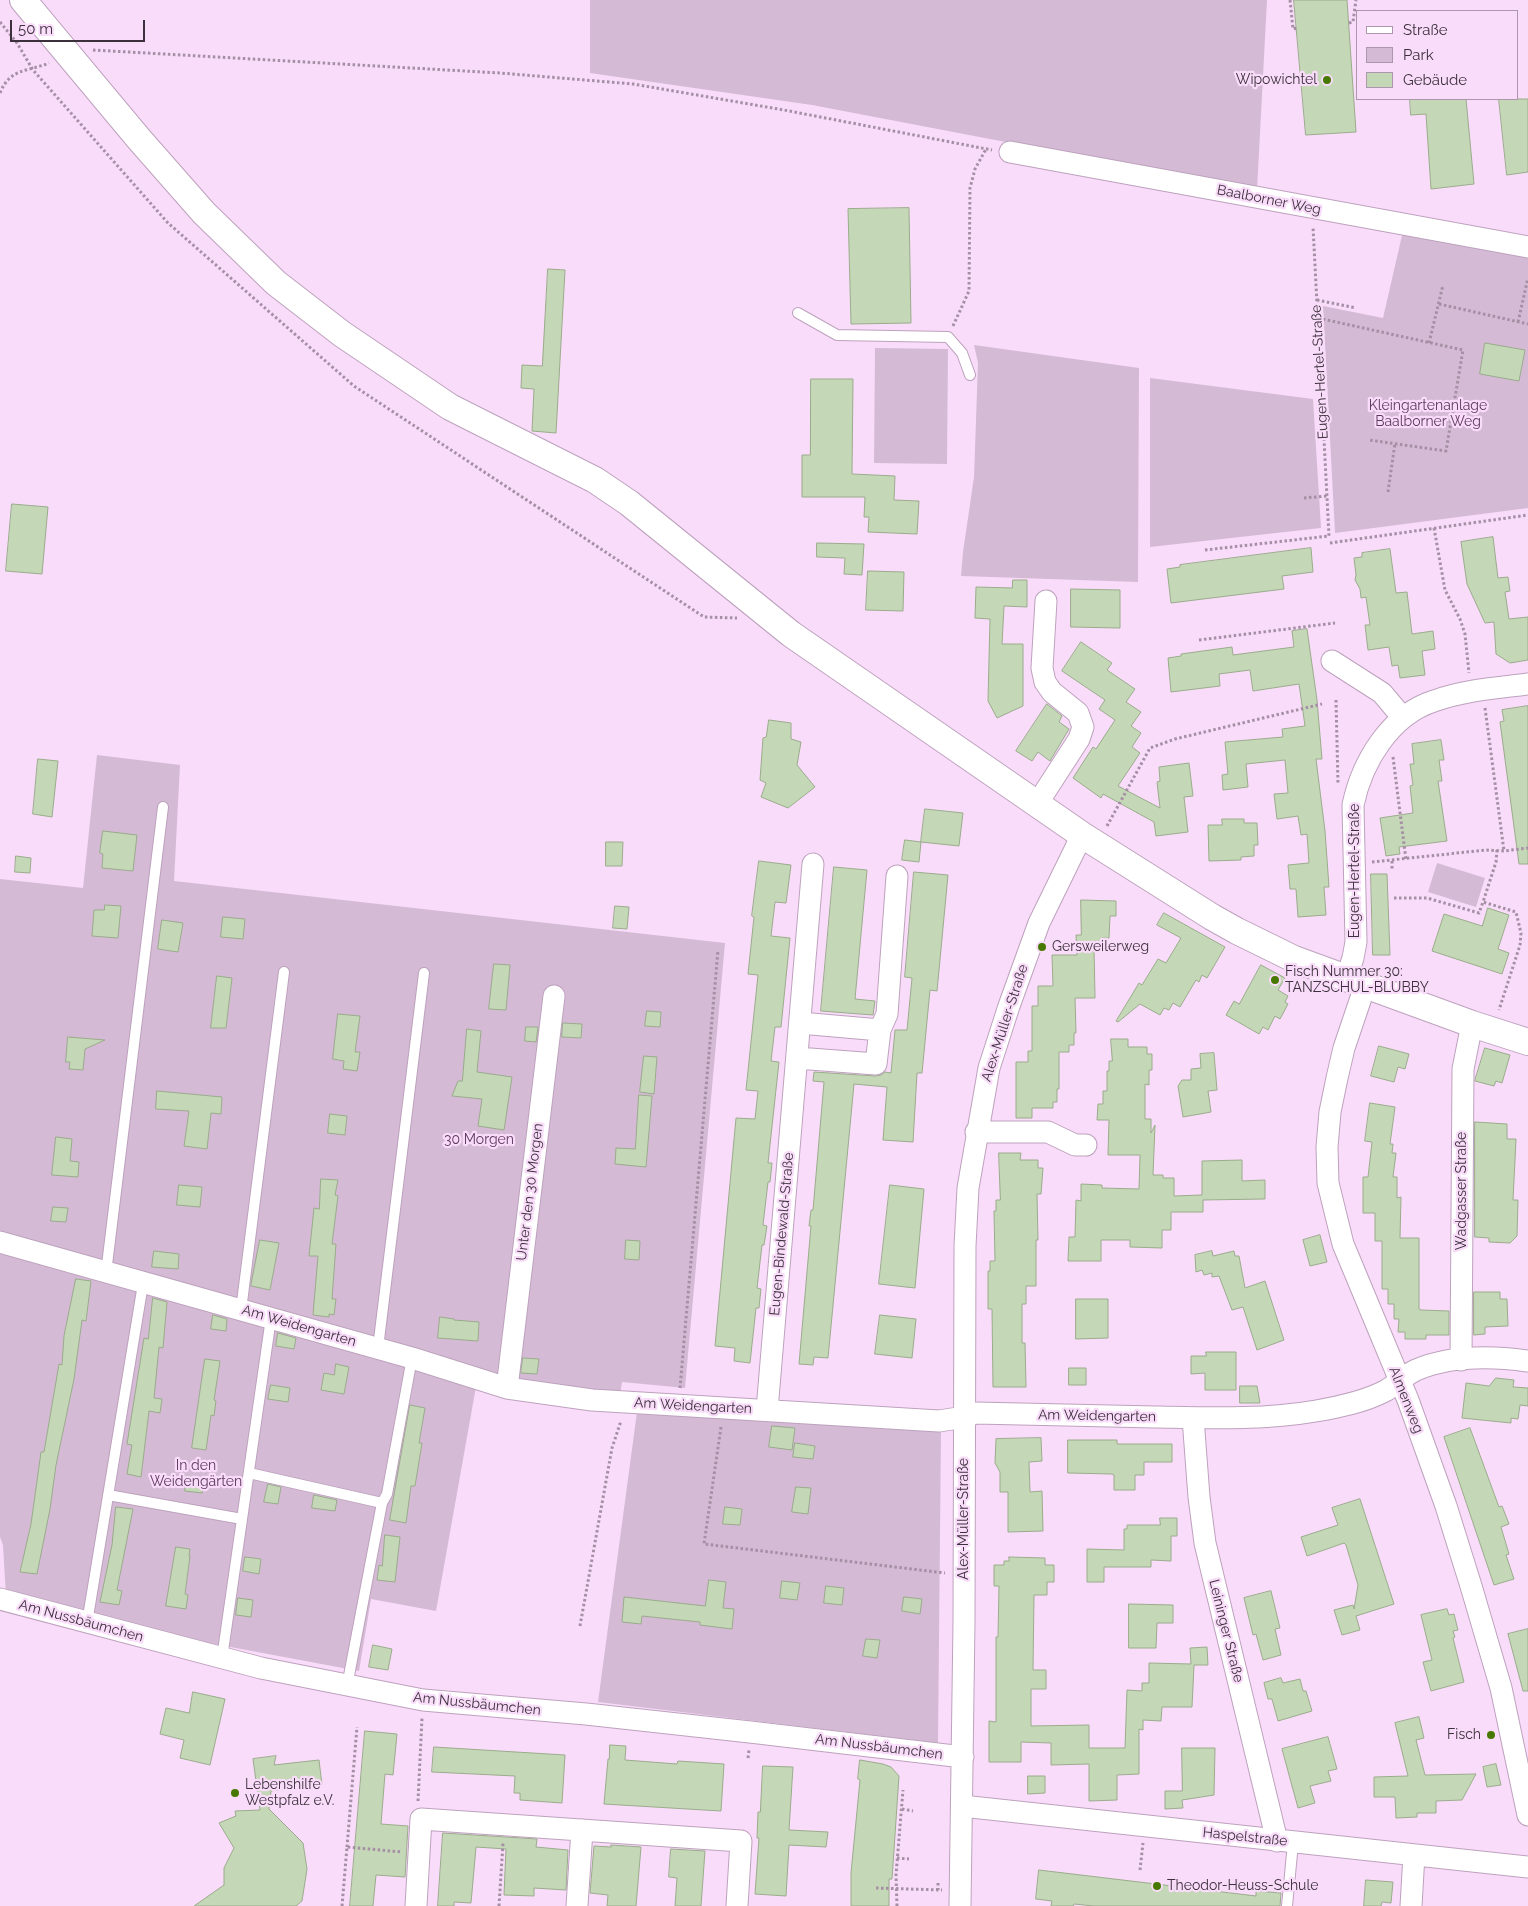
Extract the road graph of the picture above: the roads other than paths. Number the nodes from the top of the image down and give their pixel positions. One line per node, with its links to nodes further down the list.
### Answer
1 (23, 0): 10 (street)
2 (1010, 152): 3 (street, Baalborner Weg)
3 (1528, 247)
4 (798, 313): 5 (lane)
5 (970, 375)
6 (1046, 601): 10 (street)
7 (1332, 661): 9 (street)
8 (1528, 684): 9 (street, Eugen-Hertel-Straße)
9 (1403, 718): 17 (street, Eugen-Hertel-Straße)
10 (1037, 804): 12 (street)
11 (163, 807): 27 (lane)
12 (1094, 832): 17 (street); 24 (street, Alex-Müller-Straße)
13 (813, 864): 19 (street, Eugen-Bindewald-Straße)
14 (897, 876): 21 (street)
15 (284, 972): 29 (lane)
16 (424, 973): 31 (lane)
17 (1355, 982): 20 (street); 35 (street, Almenweg)
18 (554, 996): 36 (street, Unter den 30 Morgen)
19 (800, 1023): 21 (street); 23 (street, Eugen-Bindewald-Straße)
20 (1472, 1024): 22 (street); 33 (street, Wadgasser Straße)
21 (880, 1030): 23 (street)
22 (1528, 1042)
23 (797, 1058): 37 (street, Eugen-Bindewald-Straße)
24 (976, 1132): 25 (street); 38 (street, Alex-Müller-Straße)
25 (1086, 1145)
26 (0, 1242): 27 (street, Am Weidengarten)
27 (106, 1273): 28 (street, Am Weidengarten)
28 (144, 1284): 29 (street, Am Weidengarten); 41 (lane)
29 (241, 1310): 30 (street, Am Weidengarten)
30 (271, 1318): 31 (street, Am Weidengarten); 40 (lane)
31 (378, 1348): 32 (street, Am Weidengarten)
32 (412, 1358): 36 (street, Am Weidengarten); 42 (lane)
33 (1461, 1360): 34 (street, Am Weidengarten); 35 (street, Am Weidengarten)
34 (1528, 1361)
35 (1401, 1381): 39 (street, Am Weidengarten); 50 (street, Almenweg)
36 (507, 1388): 37 (street, Am Weidengarten)
37 (767, 1410): 38 (street, Am Weidengarten)
38 (965, 1417): 39 (street, Am Weidengarten); 48 (street, Alex-Müller-Straße)
39 (1194, 1418): 52 (street, Leininger Straße)
40 (249, 1473): 42 (lane); 43 (lane)
41 (108, 1495): 43 (lane); 45 (lane)
42 (382, 1503): 47 (lane)
43 (242, 1519): 46 (lane)
44 (0, 1599): 45 (street, Am Nussbäumchen)
45 (87, 1623): 46 (street, Am Nussbäumchen)
46 (222, 1658): 47 (street, Am Nussbäumchen)
47 (347, 1686): 48 (street, Am Nussbäumchen)
48 (962, 1757): 49 (street, Alex-Müller-Straße)
49 (962, 1806): 52 (street, Haspelstraße); 58 (street, Alex-Müller-Straße)
50 (1528, 1815)
51 (582, 1830): 55 (street); 56 (street); 57 (street)
52 (1285, 1842): 53 (street, Haspelstraße); 59 (lane)
53 (1414, 1856): 54 (street, Haspelstraße); 60 (street)
54 (1528, 1867)
55 (416, 1906)
56 (577, 1906)
57 (737, 1906)
58 (960, 1906)
59 (1287, 1906)
60 (1411, 1906)

